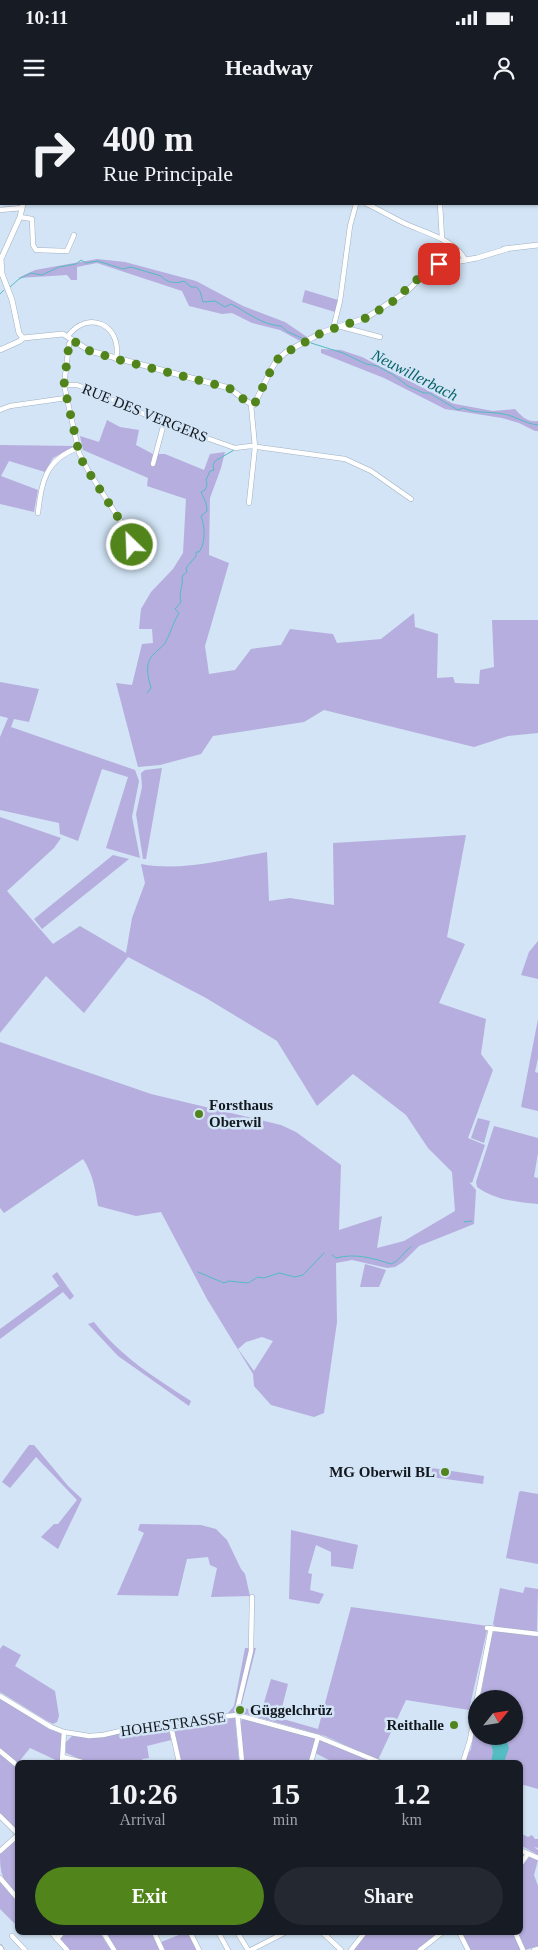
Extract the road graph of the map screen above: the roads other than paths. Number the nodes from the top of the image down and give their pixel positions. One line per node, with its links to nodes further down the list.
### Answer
1 (356, 205): 13 (street)
2 (369, 205): 8 (street)
3 (440, 205): 8 (street)
4 (23, 206): 5 (street); 6 (street)
5 (0, 210)
6 (20, 216): 7 (street); 10 (street)
7 (74, 235)
8 (442, 239): 11 (street)
9 (538, 245): 11 (street)
10 (1, 258): 15 (street)
11 (464, 260): 12 (street)
12 (342, 327): 13 (street); 14 (street)
13 (333, 329): 21 (street)
14 (380, 337)
15 (23, 338): 16 (street); 17 (street)
16 (70, 338): 18 (street); 18 (street); 19 (street)
17 (0, 350)
18 (116, 359): 21 (street)
19 (64, 385): 20 (street); 23 (street, RUE DES VERGERS)
20 (66, 398): 22 (street); 25 (street)
21 (252, 405): 24 (street)
22 (0, 410)
23 (164, 423): 24 (street, RUE DES VERGERS); 26 (street)
24 (255, 447): 27 (street, RUE DES VERGERS); 28 (street)
25 (78, 448): 29 (street); 30 (street)
26 (153, 464)
27 (411, 499)
28 (249, 503)
29 (38, 513)
30 (132, 545)
31 (252, 1597): 35 (street)
32 (538, 1634): 33 (street)
33 (479, 1690)
34 (0, 1696): 37 (street, HOHESTRASSE)
35 (237, 1714): 36 (street, HOHESTRASSE); 38 (street, HOHESTRASSE); 45 (street)
36 (170, 1722): 37 (street, HOHESTRASSE); 44 (street)
37 (64, 1732): 41 (street)
38 (318, 1737): 46 (street); 47 (street, HOHESTRASSE)
39 (468, 1745): 48 (street)
40 (0, 1751): 49 (street)
41 (63, 1756): 42 (street); 43 (street)
42 (62, 1760)
43 (76, 1760)
44 (179, 1760)
45 (242, 1760)
46 (312, 1760)
47 (374, 1760)
48 (464, 1760)
49 (15, 1764)
50 (0, 1816): 51 (street)
51 (15, 1831)
52 (15, 1837): 53 (street)
53 (0, 1851)
54 (523, 1852): 55 (street)
55 (527, 1854): 56 (street); 57 (street)
56 (538, 1858)
57 (523, 1860)
58 (0, 1878): 59 (street)
59 (15, 1896)
60 (54, 1935): 74 (street)
61 (60, 1935): 74 (street)
62 (105, 1935): 78 (street)
63 (155, 1935): 79 (street)
64 (192, 1935): 80 (street)
65 (220, 1935): 81 (street)
66 (239, 1935): 82 (street)
67 (280, 1935): 82 (street)
68 (325, 1935): 83 (street)
69 (362, 1935): 84 (street)
70 (439, 1935): 85 (street)
71 (460, 1935): 86 (street)
72 (516, 1935): 87 (street)
73 (12, 1936): 76 (street)
74 (57, 1939): 77 (street)
75 (538, 1948): 88 (street)
76 (25, 1950)
77 (67, 1950)
78 (114, 1950)
79 (162, 1950)
80 (199, 1950)
81 (228, 1950)
82 (250, 1950)
83 (341, 1950)
84 (350, 1950)
85 (420, 1950)
86 (468, 1950)
87 (523, 1950)
88 (534, 1950)

